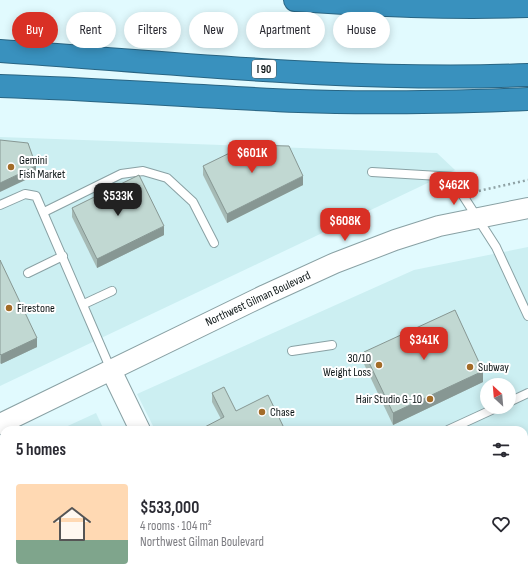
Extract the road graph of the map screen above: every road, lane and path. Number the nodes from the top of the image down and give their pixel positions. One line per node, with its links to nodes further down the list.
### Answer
1 (295, 0): 2 (highway)
2 (528, 6)
3 (0, 51): 4 (highway, I 90)
4 (528, 75)
5 (0, 86): 6 (highway)
6 (528, 99)
7 (372, 172): 9 (lane)
8 (528, 180): 9 (path)
9 (462, 194): 13 (lane)
10 (0, 205): 12 (lane)
11 (528, 208): 13 (street, Northwest Gilman Boulevard)
12 (44, 212): 14 (lane); 15 (lane)
13 (477, 218): 19 (lane); 22 (street, Northwest Gilman Boulevard)
14 (214, 243)
15 (63, 256): 16 (lane); 18 (lane)
16 (28, 273)
17 (112, 291): 18 (lane)
18 (84, 304): 22 (lane)
19 (527, 310)
20 (332, 345): 21 (lane)
21 (292, 351)
22 (111, 370): 26 (street, Northwest Gilman Boulevard); 27 (street)
23 (528, 393): 24 (lane)
24 (516, 399)
25 (483, 414): 28 (lane)
26 (0, 424)
27 (138, 426)
28 (457, 426)

